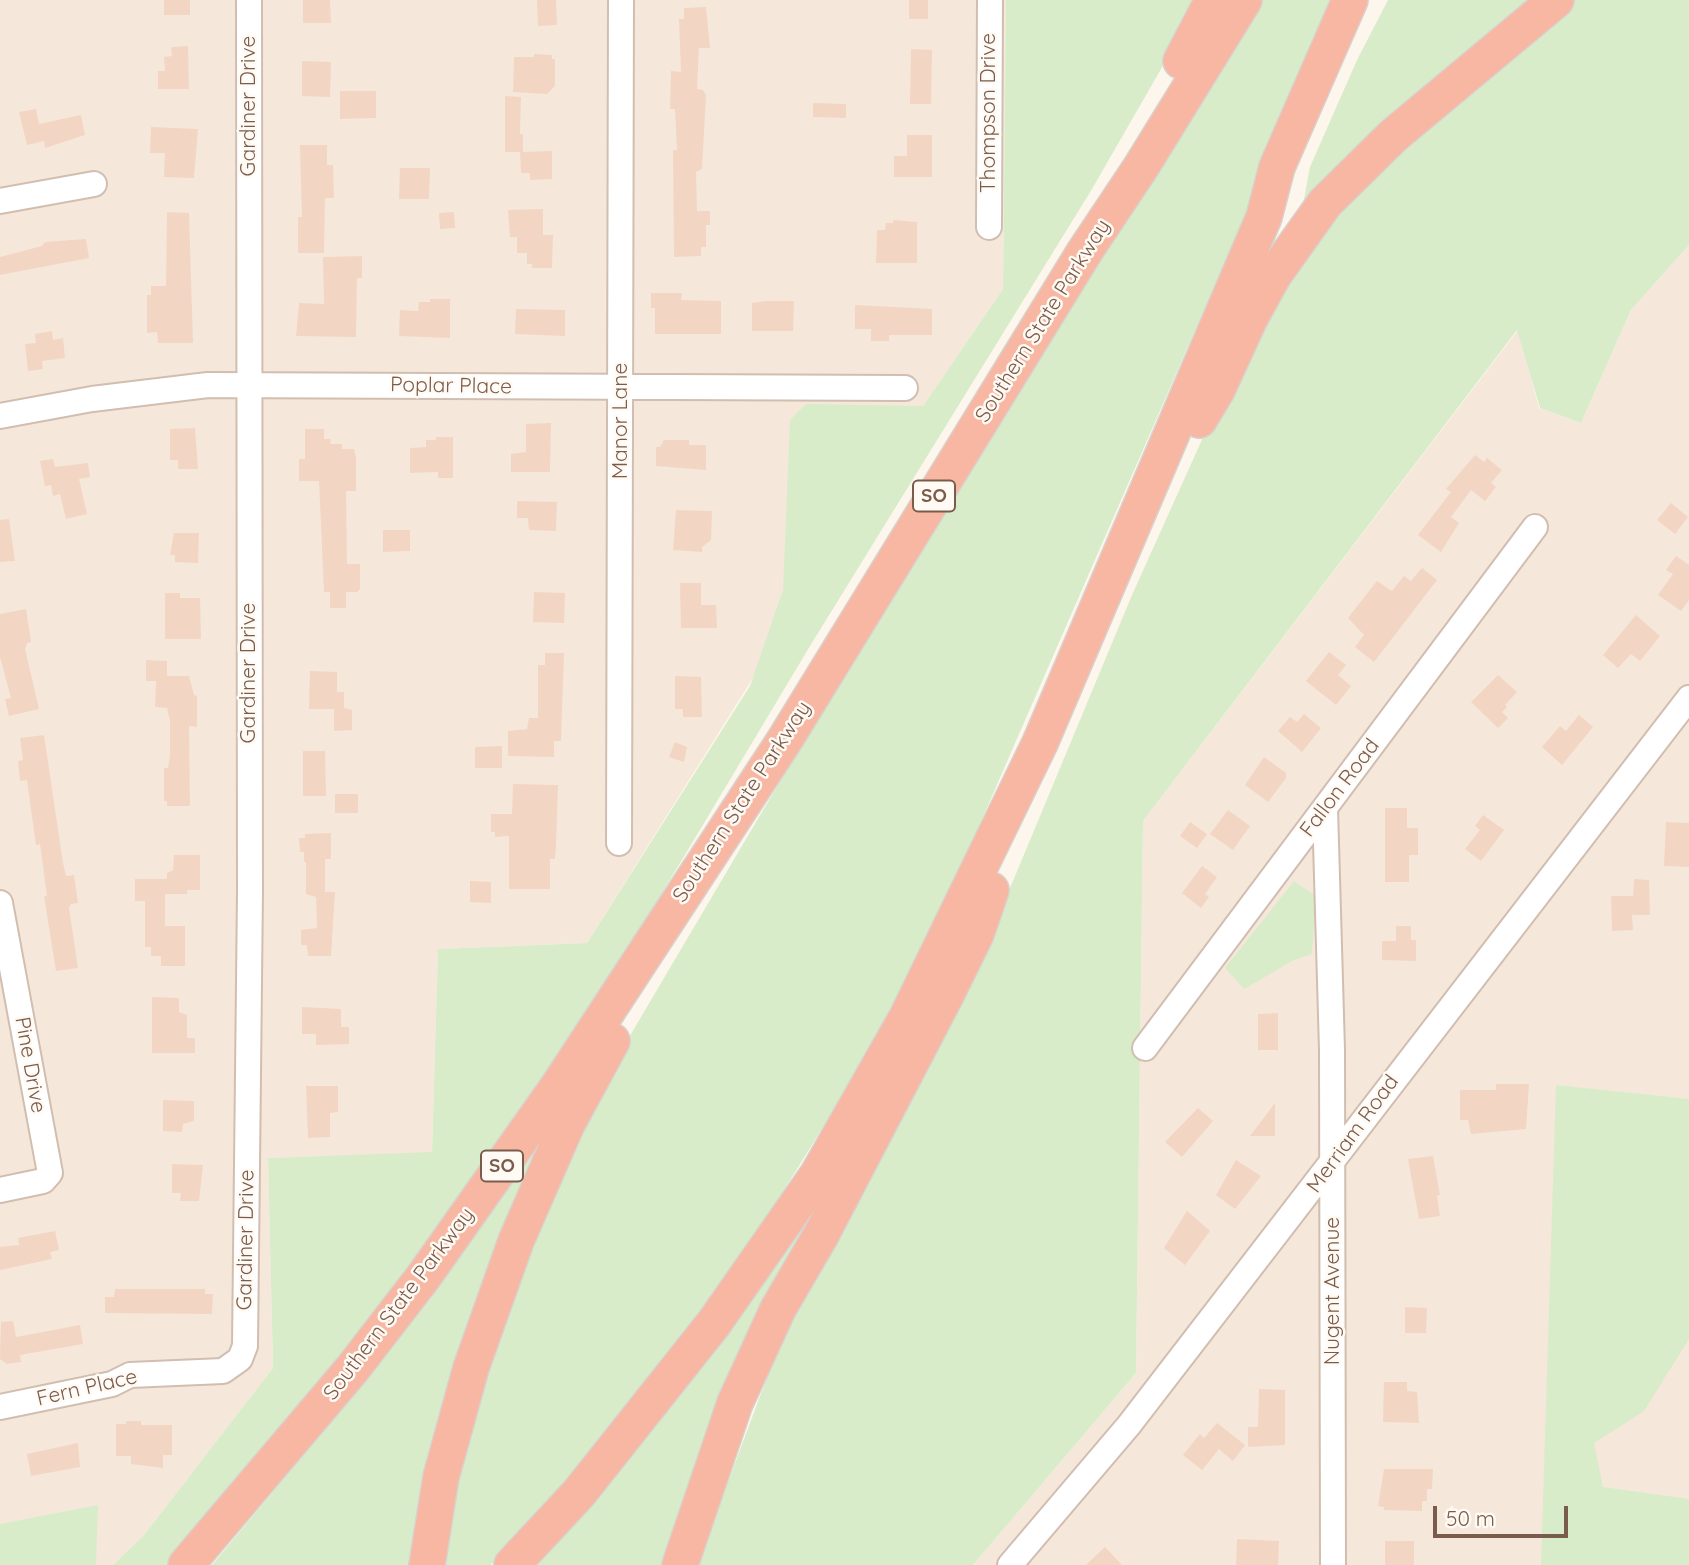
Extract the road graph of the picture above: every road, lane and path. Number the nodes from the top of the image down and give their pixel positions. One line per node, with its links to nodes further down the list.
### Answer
1 (249, 0): 14 (street, Gardiner Drive)
2 (621, 0): 15 (street, Manor Lane)
3 (990, 0): 12 (street, Thompson Drive)
4 (1213, 0): 13 (highway)
5 (1244, 0): 13 (highway, Southern State Parkway / SO)
6 (1350, 0): 11 (highway)
7 (1376, 0): 11 (highway)
8 (1547, 4): 19 (highway)
9 (94, 184): 10 (street)
10 (0, 201)
11 (1265, 217): 19 (highway)
12 (989, 227)
13 (1085, 251): 21 (highway, Southern State Parkway / SO)
14 (248, 384): 15 (street, Poplar Place); 17 (street, Poplar Place); 29 (street, Gardiner Drive)
15 (621, 388): 16 (street, Poplar Place); 24 (street, Manor Lane)
16 (905, 388)
17 (0, 416)
18 (1535, 527): 23 (street, Fallon Road)
19 (1130, 533): 22 (highway)
20 (1689, 698): 27 (street, Merriam Road)
21 (784, 741): 31 (highway, Southern State Parkway / SO); 32 (highway)
22 (1040, 743): 33 (highway); 34 (highway)
23 (1325, 808): 26 (street, Fallon Road); 27 (street, Nugent Avenue)
24 (619, 843)
25 (0, 903): 28 (street, Pine Drive)
26 (1145, 1048)
27 (1333, 1164): 35 (street, Merriam Road); 36 (street, Nugent Avenue)
28 (0, 1190)
29 (246, 1346): 30 (street, Fern Place)
30 (0, 1407)
31 (186, 1565)
32 (427, 1565)
33 (512, 1565)
34 (680, 1565)
35 (1010, 1565)
36 (1334, 1565)

